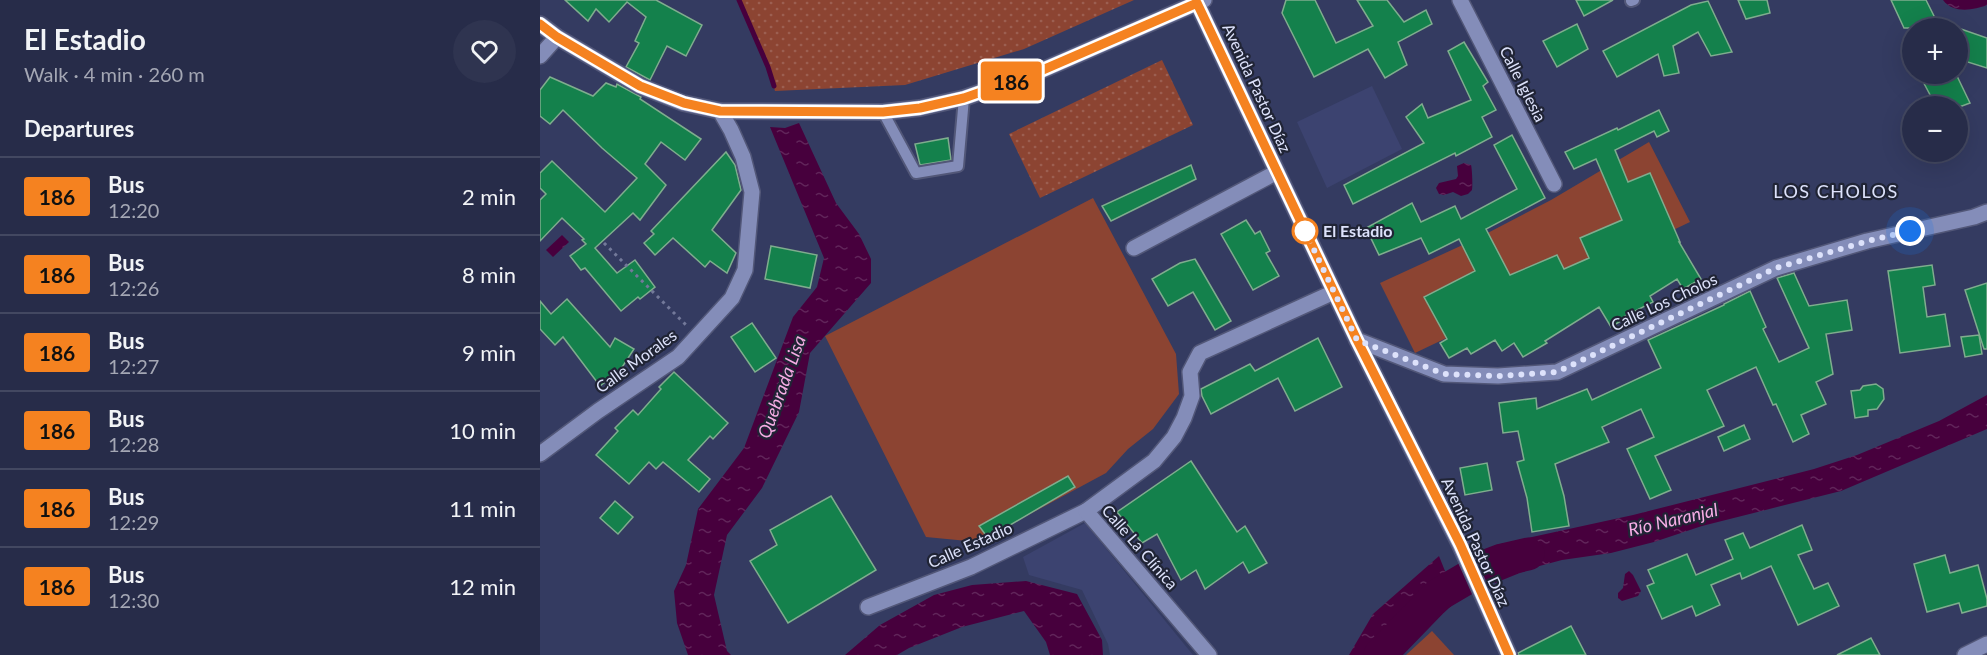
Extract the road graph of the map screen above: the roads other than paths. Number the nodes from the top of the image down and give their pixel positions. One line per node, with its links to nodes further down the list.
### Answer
1 (1460, 0): 10 (street, Calle Iglesia)
2 (1201, 2): 6 (street, Avenida Pastor Díaz); 9 (street, Avenida Pastor Díaz)
3 (540, 24): 4 (street, Avenida Pastor Díaz)
4 (557, 37): 5 (street); 7 (street, Avenida Pastor Díaz)
5 (540, 56)
6 (964, 98): 8 (street, Avenida Pastor Díaz); 8 (lane)
7 (720, 111): 8 (street, Avenida Pastor Díaz); 15 (street, Calle Morales)
8 (883, 112)
9 (1277, 172): 12 (street); 13 (street, Avenida Pastor Díaz)
10 (1554, 184)
11 (1987, 212): 14 (street, Calle Los Cholos)
12 (1134, 248)
13 (1334, 292): 14 (street, Avenida Pastor Díaz); 16 (street, Calle La Clínica)
14 (1357, 340): 20 (street, Avenida Pastor Díaz)
15 (540, 454)
16 (1086, 511): 17 (street, Calle Estadio); 19 (street, Calle La Clínica)
17 (868, 607)
18 (1987, 645): 21 (street)
19 (1209, 655)
20 (1509, 655)
21 (1965, 655)

